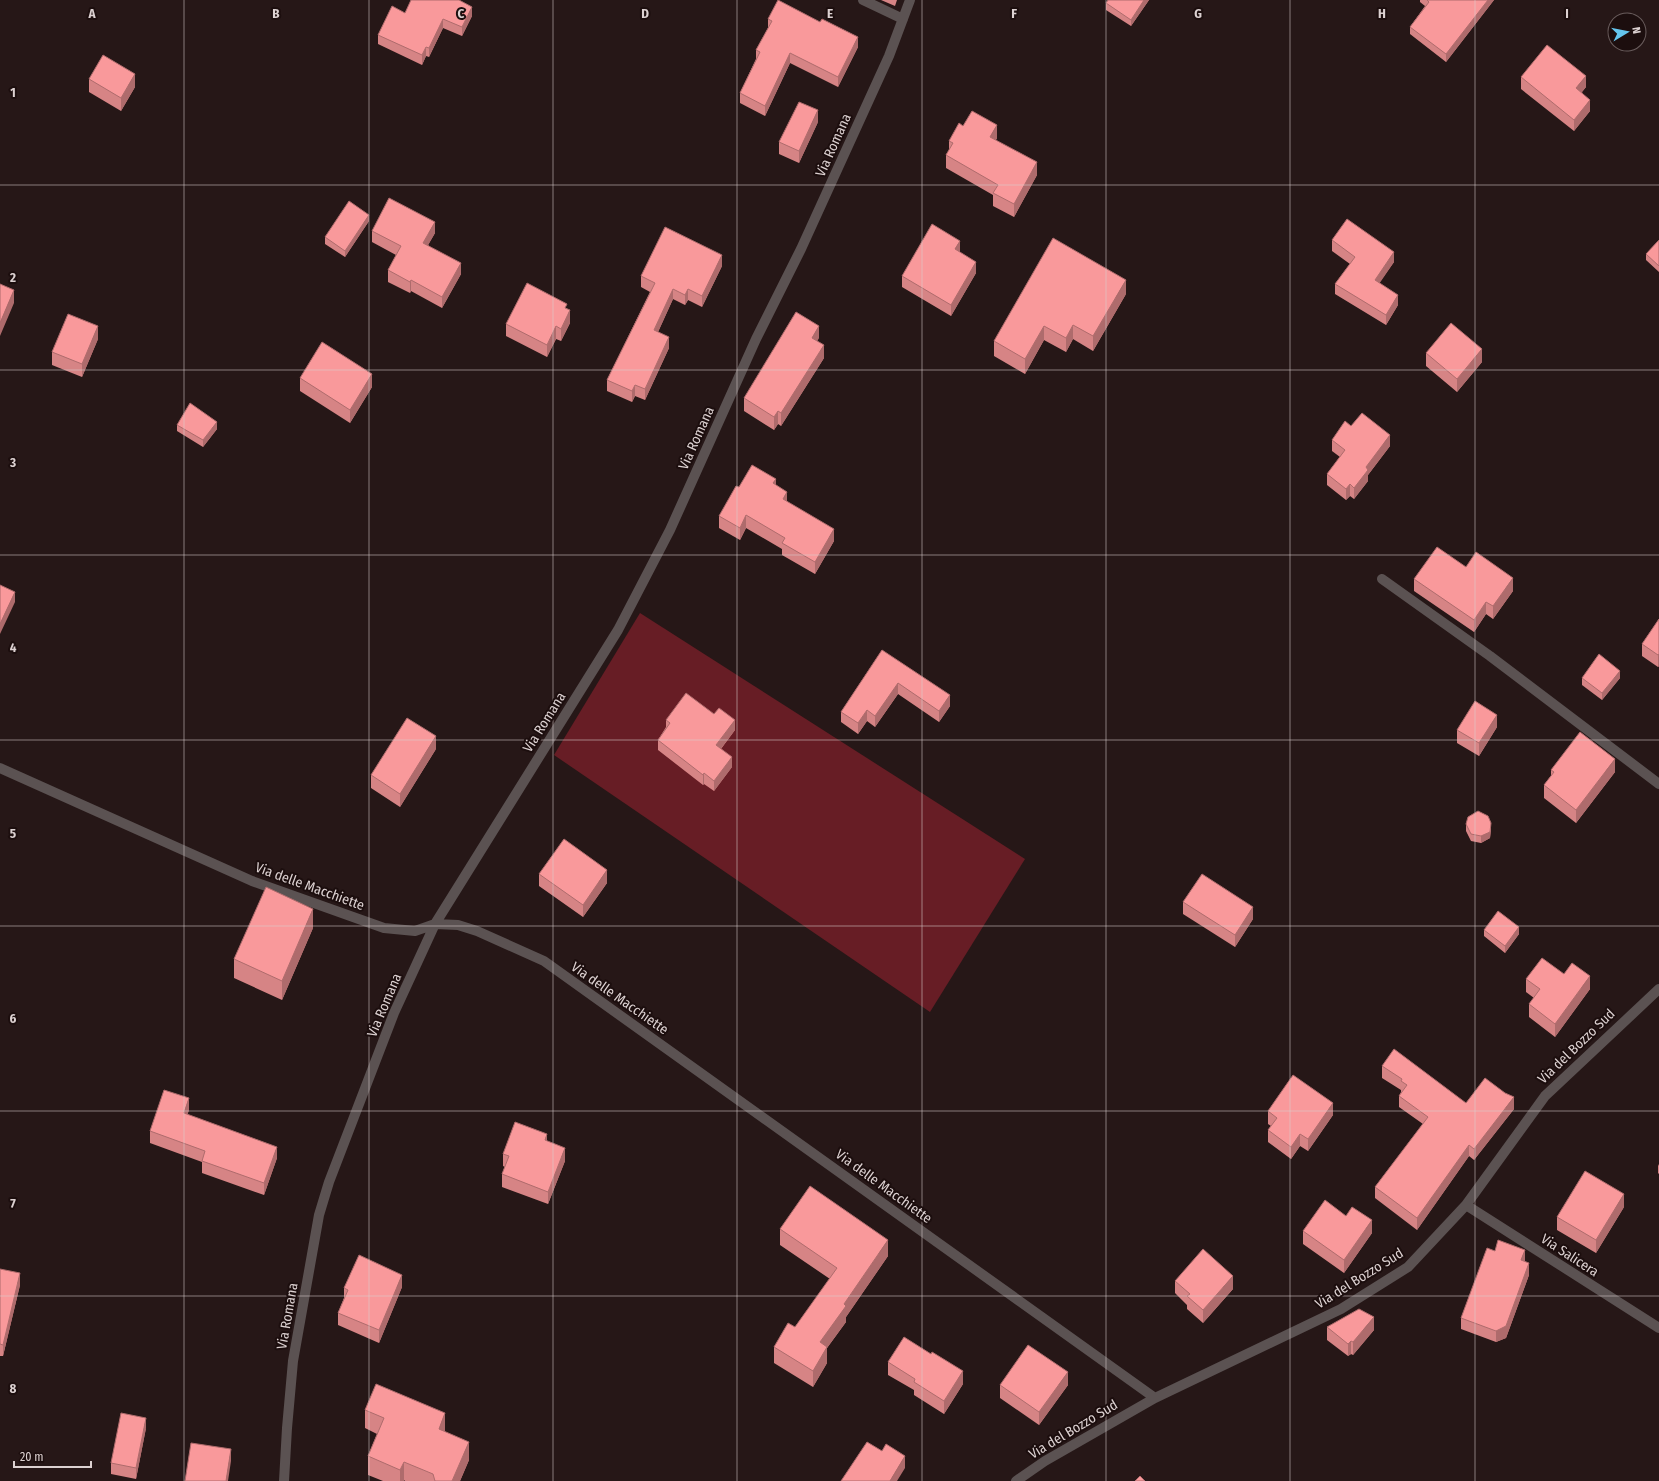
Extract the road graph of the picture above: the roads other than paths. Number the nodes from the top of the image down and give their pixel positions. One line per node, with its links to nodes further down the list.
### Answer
1 (863, 0): 3 (street)
2 (910, 0): 3 (street, Via Romana)
3 (904, 20): 7 (street, Via Romana)
4 (1382, 579): 6 (street)
5 (0, 768): 7 (street, Via delle Macchiette)
6 (1659, 784)
7 (435, 924): 11 (street, Via delle Macchiette); 12 (street, Via Romana)
8 (1659, 989): 9 (street, Via del Bozzo Sud)
9 (1466, 1205): 10 (street, Via Salicera); 11 (street, Via del Bozzo Sud)
10 (1659, 1328)
11 (1155, 1398): 13 (street, Via del Bozzo Sud)
12 (284, 1481)
13 (1016, 1481)

